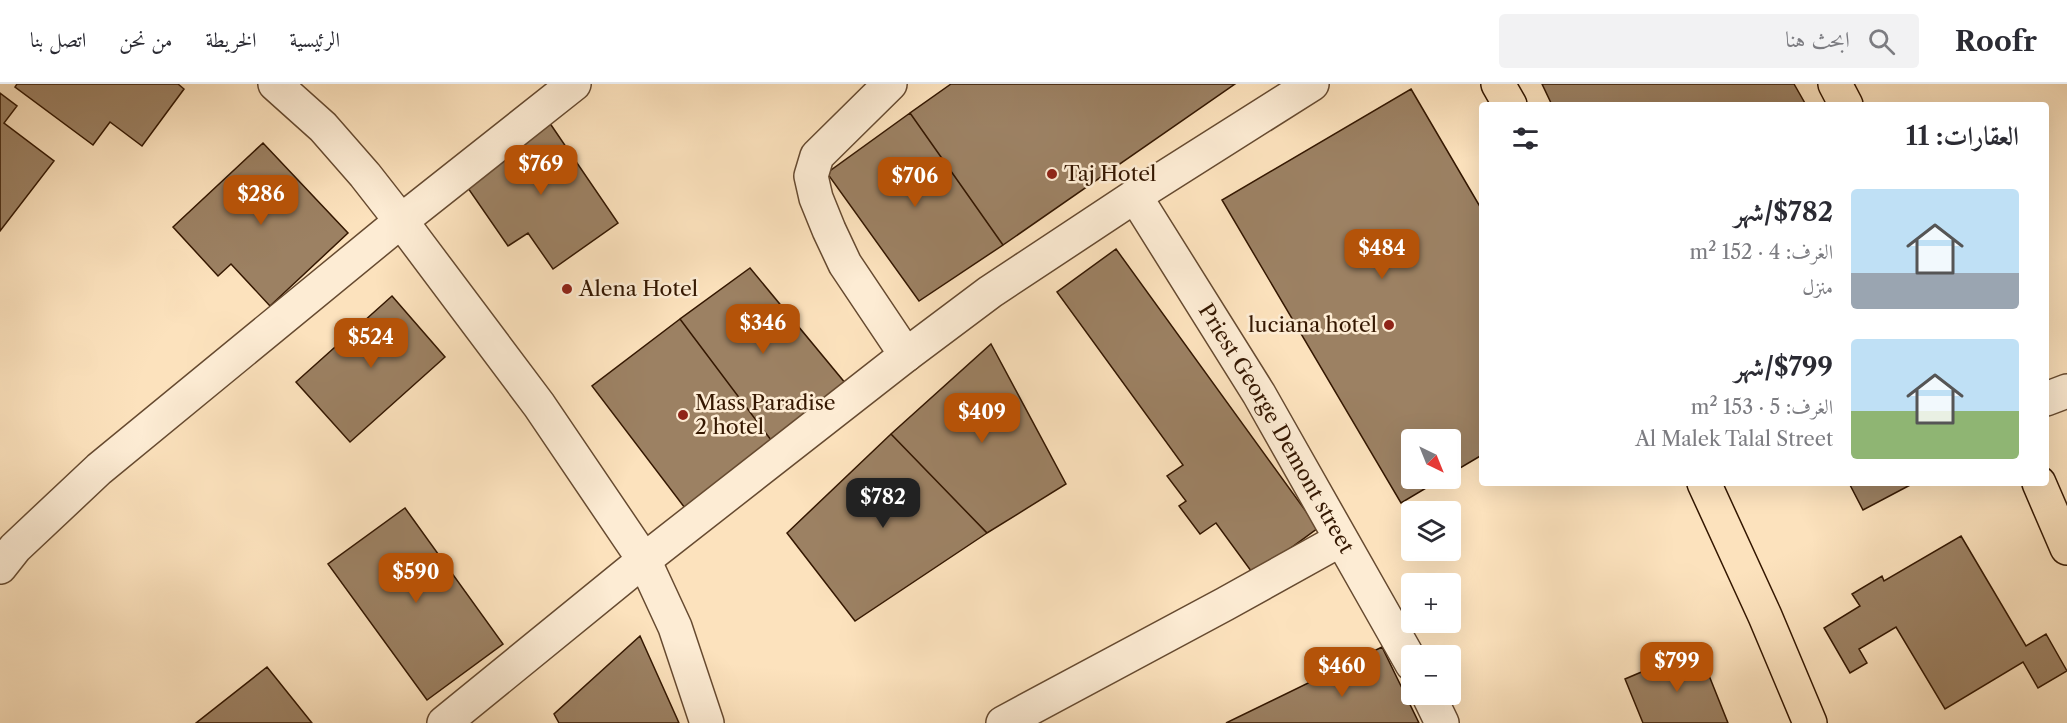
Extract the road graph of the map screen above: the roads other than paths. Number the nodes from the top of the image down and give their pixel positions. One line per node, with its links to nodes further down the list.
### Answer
1 (275, 84): 10 (street)
2 (574, 84): 10 (street)
3 (890, 84): 11 (street)
4 (1312, 84): 9 (street)
5 (1498, 84): 7 (main road)
6 (1835, 84): 8 (main road)
7 (1508, 102)
8 (1844, 102)
9 (1135, 195): 11 (street); 16 (street, Priest George Demont street)
10 (401, 221): 18 (street); 19 (street)
11 (906, 355): 18 (street)
12 (2067, 391): 13 (street)
13 (2049, 398)
14 (1705, 486): 26 (main road)
15 (2040, 486): 17 (main road)
16 (1340, 540): 20 (street, Priest George Demont street); 24 (street)
17 (2067, 548)
18 (644, 560): 22 (street); 23 (street)
19 (0, 567)
20 (1401, 645)
21 (1433, 705): 25 (street)
22 (444, 723)
23 (707, 723)
24 (1003, 723)
25 (1442, 723)
26 (1810, 723)

